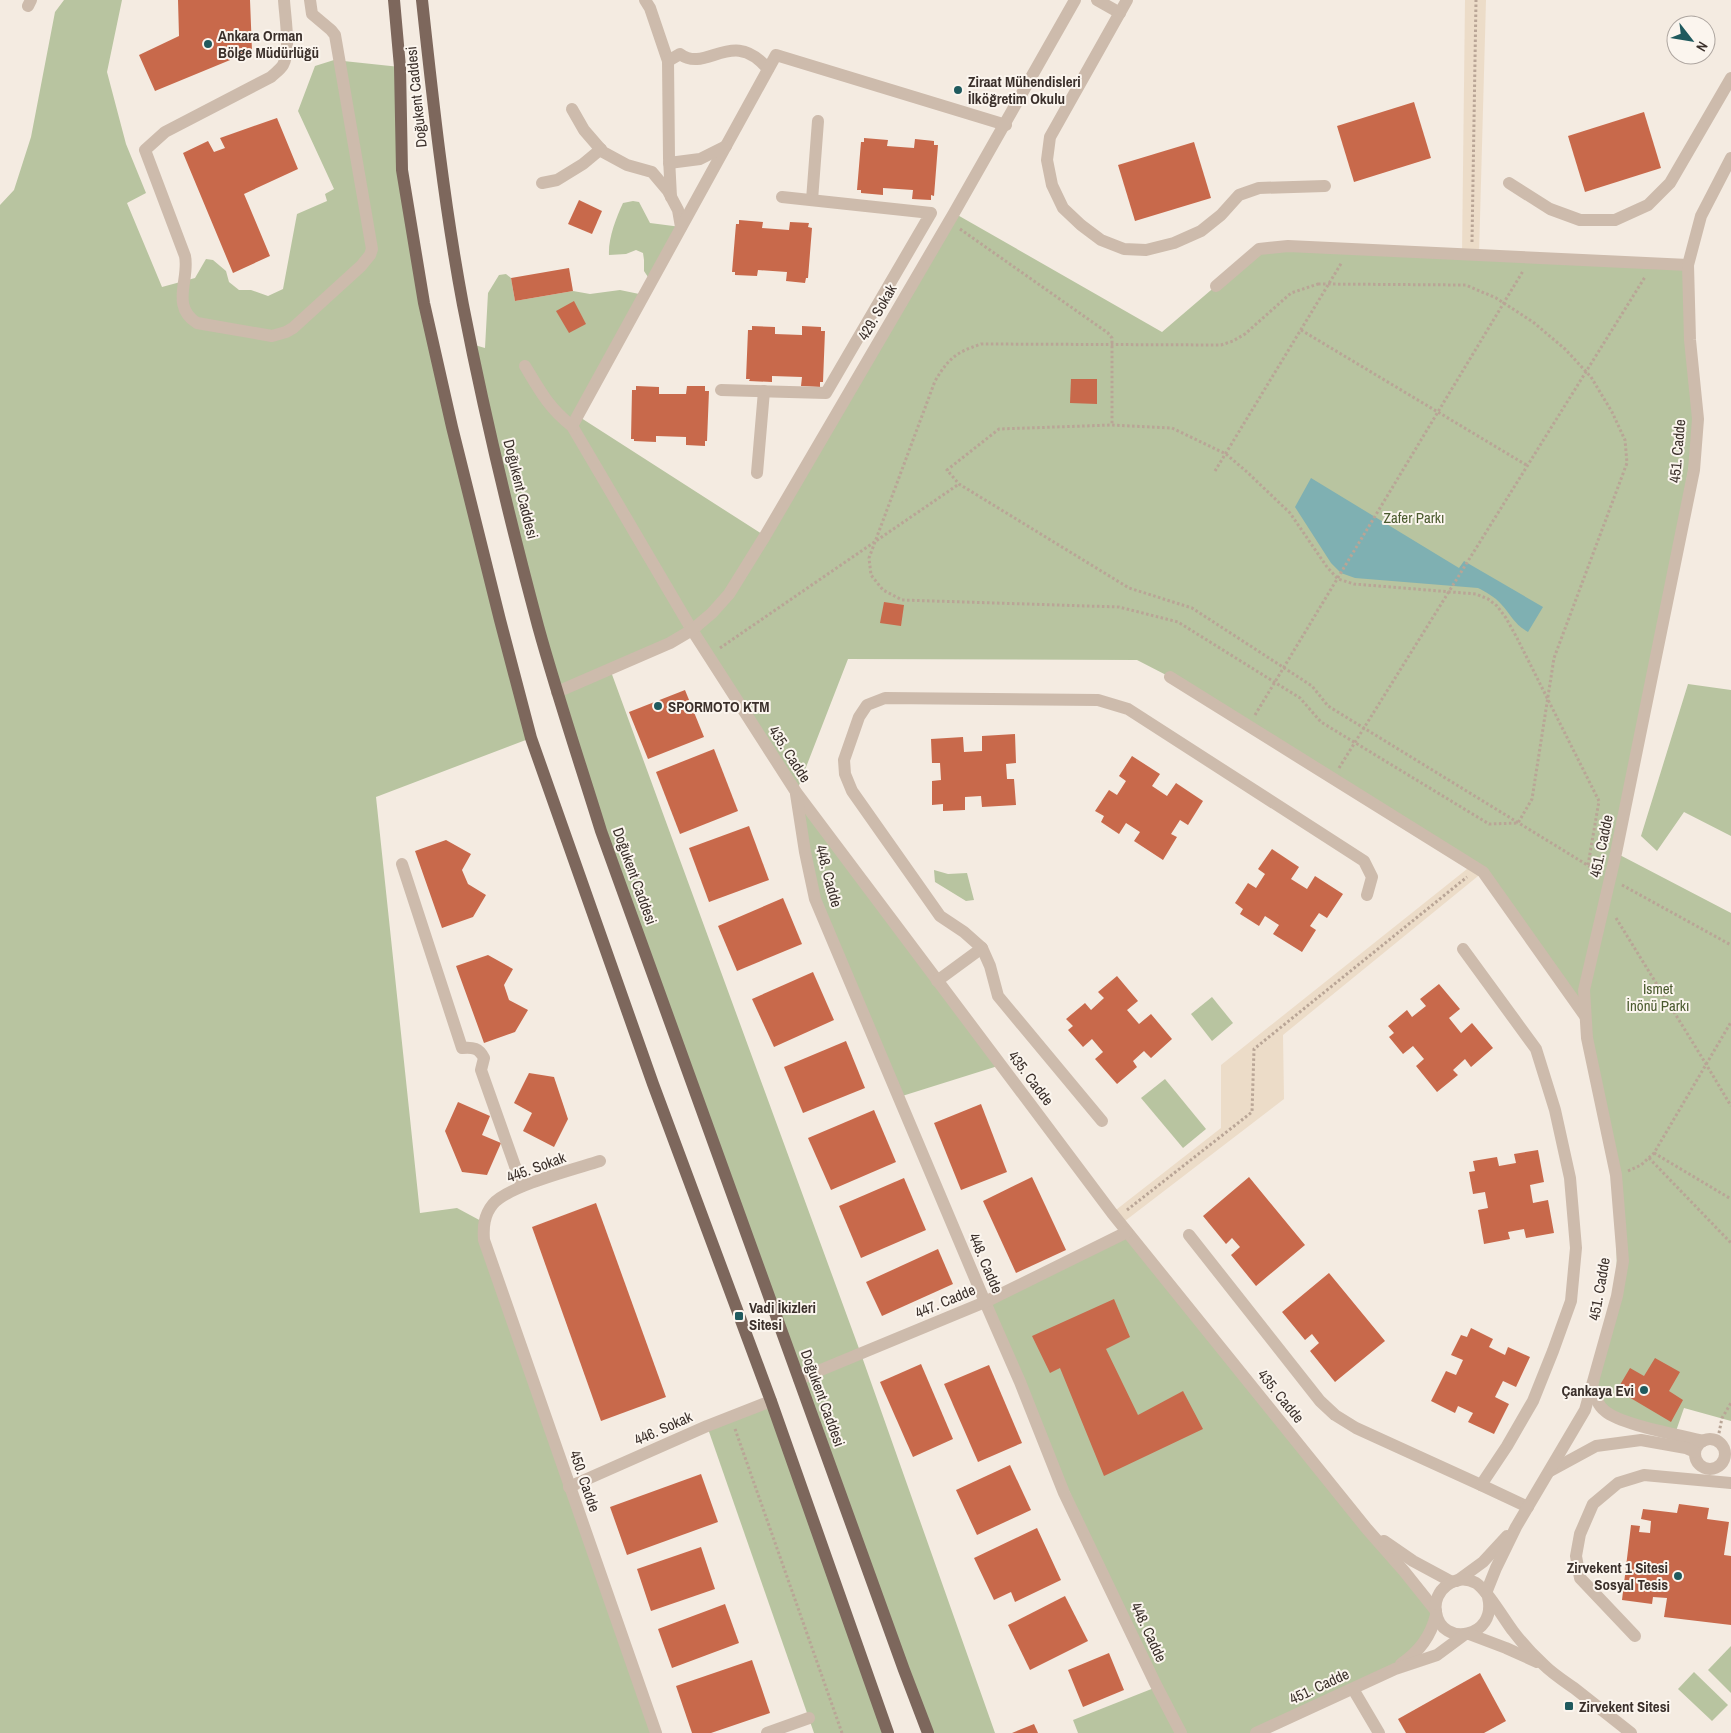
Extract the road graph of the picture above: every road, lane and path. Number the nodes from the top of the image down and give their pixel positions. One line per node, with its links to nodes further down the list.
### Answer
1 (284, 0): 2 (street)
2 (310, 0)
3 (394, 0): 99 (main road, Doğukent Caddesi)
4 (422, 0): 62 (main road, Doğukent Caddesi)
5 (645, 0): 11 (street)
6 (1075, 0): 17 (street, 429. Sokak)
7 (1097, 0): 10 (street)
8 (1127, 0): 10 (street)
9 (1476, 0): 31 (path)
10 (1120, 13): 24 (street)
11 (668, 61): 12 (street); 21 (street)
12 (768, 69): 17 (street); 18 (street)
13 (1731, 78): 14 (street)
14 (1726, 100): 23 (street)
15 (572, 109): 19 (street)
16 (818, 121): 27 (street)
17 (1006, 124): 28 (street, 429. Sokak)
18 (726, 146): 21 (street); 29 (street)
19 (601, 149): 22 (street); 26 (street)
20 (1731, 158): 34 (street, 451. Cadde)
21 (669, 163): 26 (street)
22 (542, 183)
23 (1509, 183)
24 (1325, 186)
25 (782, 196): 27 (street)
26 (671, 197): 29 (street)
27 (812, 200): 38 (street)
28 (949, 222): 39 (street, 429. Sokak); 41 (path)
29 (682, 227): 47 (street)
30 (1350, 249): 31 (street); 35 (path); 36 (street)
31 (1471, 254): 32 (street)
32 (1531, 257): 33 (street); 37 (path)
33 (1654, 263): 34 (street); 43 (path)
34 (1688, 265): 73 (street, 451. Cadde)
35 (1329, 284): 37 (path); 40 (path); 41 (path)
36 (1216, 286)
37 (1503, 303): 43 (path); 46 (path)
38 (877, 306): 39 (street); 45 (street)
39 (894, 317): 57 (street, 429. Sokak)
40 (1302, 330): 46 (path); 49 (path)
41 (1113, 345): 48 (path); 54 (path)
42 (525, 366): 47 (street, 435. Cadde)
43 (1586, 372): 50 (path); 63 (path)
44 (721, 390): 45 (street)
45 (764, 391): 52 (street)
46 (1438, 412): 50 (path); 55 (path)
47 (572, 426): 57 (street, 435. Cadde)
48 (1112, 426): 49 (path); 53 (path)
49 (1226, 454): 51 (path); 55 (path)
50 (1528, 466): 56 (path)
51 (1215, 471)
52 (757, 472)
53 (958, 484): 54 (path); 59 (path)
54 (875, 542): 58 (path); 61 (path)
55 (1339, 577): 56 (path); 59 (path)
56 (1450, 592): 63 (path); 65 (path)
57 (692, 630): 58 (street, 435. Cadde); 62 (street, 429. Sokak)
58 (708, 656): 68 (street, 435. Cadde)
59 (1284, 668): 61 (path); 65 (path)
60 (1170, 677): 64 (street)
61 (1275, 682): 64 (path); 66 (path)
62 (557, 692): 97 (main road, Doğukent Caddesi)
63 (1548, 700): 69 (path); 71 (path)
64 (1249, 726): 67 (street)
65 (1364, 729): 66 (path); 69 (path)
66 (1355, 743): 67 (path); 69 (path)
67 (1333, 779): 72 (street)
68 (796, 792): 79 (street, 435. Cadde); 96 (street, 448. Cadde)
69 (1518, 823): 71 (path)
70 (402, 864): 89 (street)
71 (1588, 865): 73 (path)
72 (1477, 869): 80 (street); 91 (path)
73 (1610, 879): 75 (street, 451. Cadde); 76 (path)
74 (1367, 895): 77 (street)
75 (1605, 900): 80 (street, 451. Cadde); 82 (path)
76 (1731, 945)
77 (982, 948): 79 (street); 84 (street)
78 (1463, 949): 108 (street)
79 (937, 981): 91 (street, 435. Cadde)
80 (1586, 1017): 88 (street, 451. Cadde)
81 (1731, 1022): 82 (path)
82 (1706, 1064): 83 (path); 85 (path)
83 (1731, 1106)
84 (1102, 1121)
85 (1654, 1153): 86 (path); 90 (path)
86 (1649, 1158): 88 (path); 95 (path)
87 (600, 1162): 89 (street, 445. Sokak)
88 (1616, 1176): 98 (street, 451. Cadde)
89 (522, 1186): 94 (street, 445. Sokak)
90 (1731, 1200)
91 (1116, 1218): 92 (street, 435. Cadde)
92 (1127, 1232): 96 (street, 447. Cadde); 112 (street, 435. Cadde)
93 (1188, 1235): 108 (street)
94 (484, 1240): 109 (street, 450. Cadde)
95 (1731, 1243)
96 (985, 1302): 97 (street, 447. Cadde); 127 (street, 448. Cadde)
97 (799, 1379): 126 (main road, Doğukent Caddesi)
98 (1592, 1387): 102 (street); 105 (street, 451. Cadde)
99 (771, 1401): 101 (street, 446. Sokak); 125 (main road, Doğukent Caddesi)
100 (1731, 1404): 103 (path)
101 (731, 1417): 109 (street, 446. Sokak); 124 (path)
102 (1703, 1441): 103 (street); 104 (street)
103 (1717, 1441): 106 (street)
104 (1695, 1452): 105 (street); 106 (street)
105 (1550, 1471): 110 (street, 451. Cadde)
106 (1709, 1475): 107 (street); 117 (street)
107 (1731, 1482)
108 (1481, 1485): 110 (street)
109 (569, 1486): 122 (street, 450. Cadde)
110 (1528, 1507): 111 (street, 451. Cadde)
111 (1516, 1527): 113 (street); 114 (street)
112 (1367, 1529): 113 (street); 115 (street)
113 (1454, 1582): 114 (street); 115 (street)
114 (1487, 1595): 116 (street); 118 (street)
115 (1436, 1613): 116 (street); 119 (street)
116 (1466, 1634): 118 (street); 119 (street)
117 (1635, 1636)
118 (1544, 1666): 130 (street)
119 (1395, 1669): 120 (street, 451. Cadde)
120 (1353, 1689): 128 (street, 451. Cadde); 129 (street)
121 (809, 1718): 123 (street)
122 (656, 1733)
123 (767, 1733)
124 (842, 1733)
125 (888, 1733)
126 (928, 1733)
127 (1181, 1733)
128 (1256, 1733)
129 (1379, 1733)
130 (1631, 1733)

